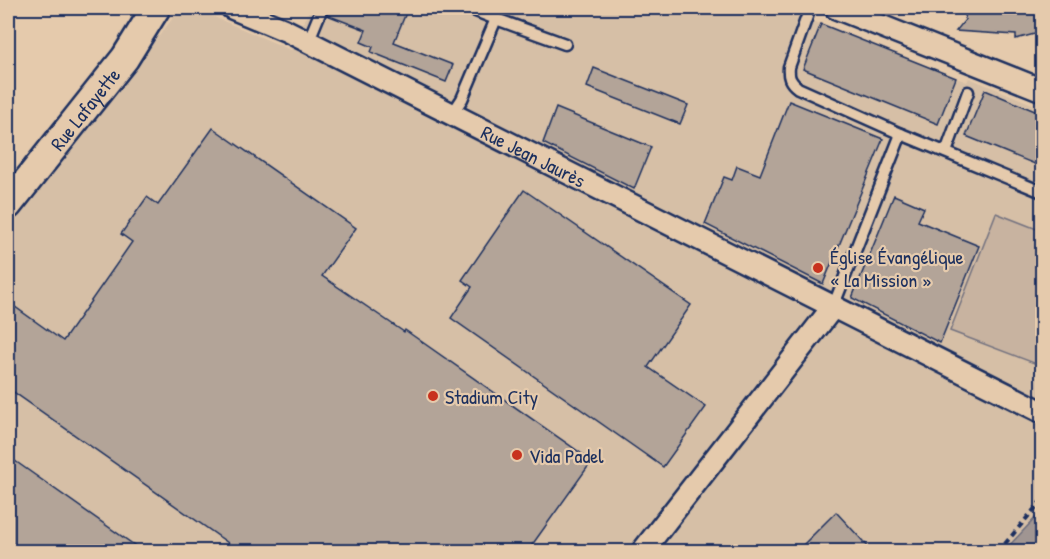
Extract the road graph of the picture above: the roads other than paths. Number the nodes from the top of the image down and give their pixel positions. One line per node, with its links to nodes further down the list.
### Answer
1 (156, 8): 16 (street, Rue Lafayette)
2 (232, 8): 8 (street, Rue Jean Jaurès)
3 (322, 8): 8 (lane)
4 (468, 8): 7 (lane)
5 (810, 8): 13 (lane)
6 (836, 8): 10 (street)
7 (496, 19): 9 (lane); 12 (lane)
8 (308, 42): 12 (street, Rue Jean Jaurès)
9 (565, 44)
10 (1042, 90)
11 (968, 92): 14 (lane)
12 (452, 114): 17 (street, Rue Jean Jaurès)
13 (901, 134): 14 (lane); 17 (lane)
14 (946, 152): 15 (lane)
15 (1042, 192)
16 (8, 205)
17 (833, 307): 18 (street, Rue Jean Jaurès); 19 (street)
18 (1042, 412)
19 (642, 552)

